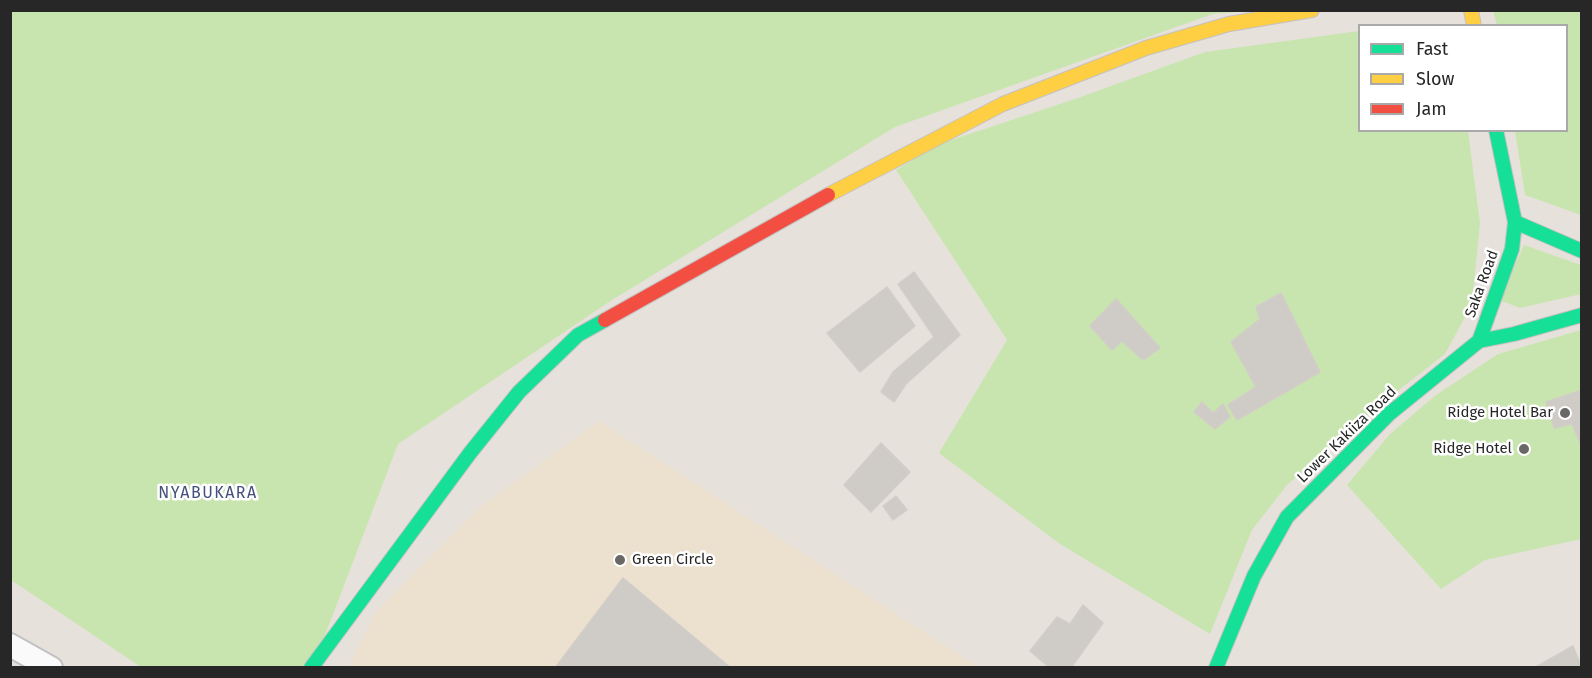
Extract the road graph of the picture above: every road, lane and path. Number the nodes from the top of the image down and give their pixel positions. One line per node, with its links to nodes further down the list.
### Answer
1 (1312, 10): 9 (street)
2 (1496, 132): 3 (street, Saka Road)
3 (1515, 222): 4 (street); 6 (street, Saka Road)
4 (1581, 251)
5 (1581, 315): 6 (street, Lower Kakiiza Road)
6 (1479, 342): 10 (street, Lower Kakiiza Road)
7 (10, 645): 8 (street)
8 (51, 668)
9 (311, 668)
10 (1216, 668)

